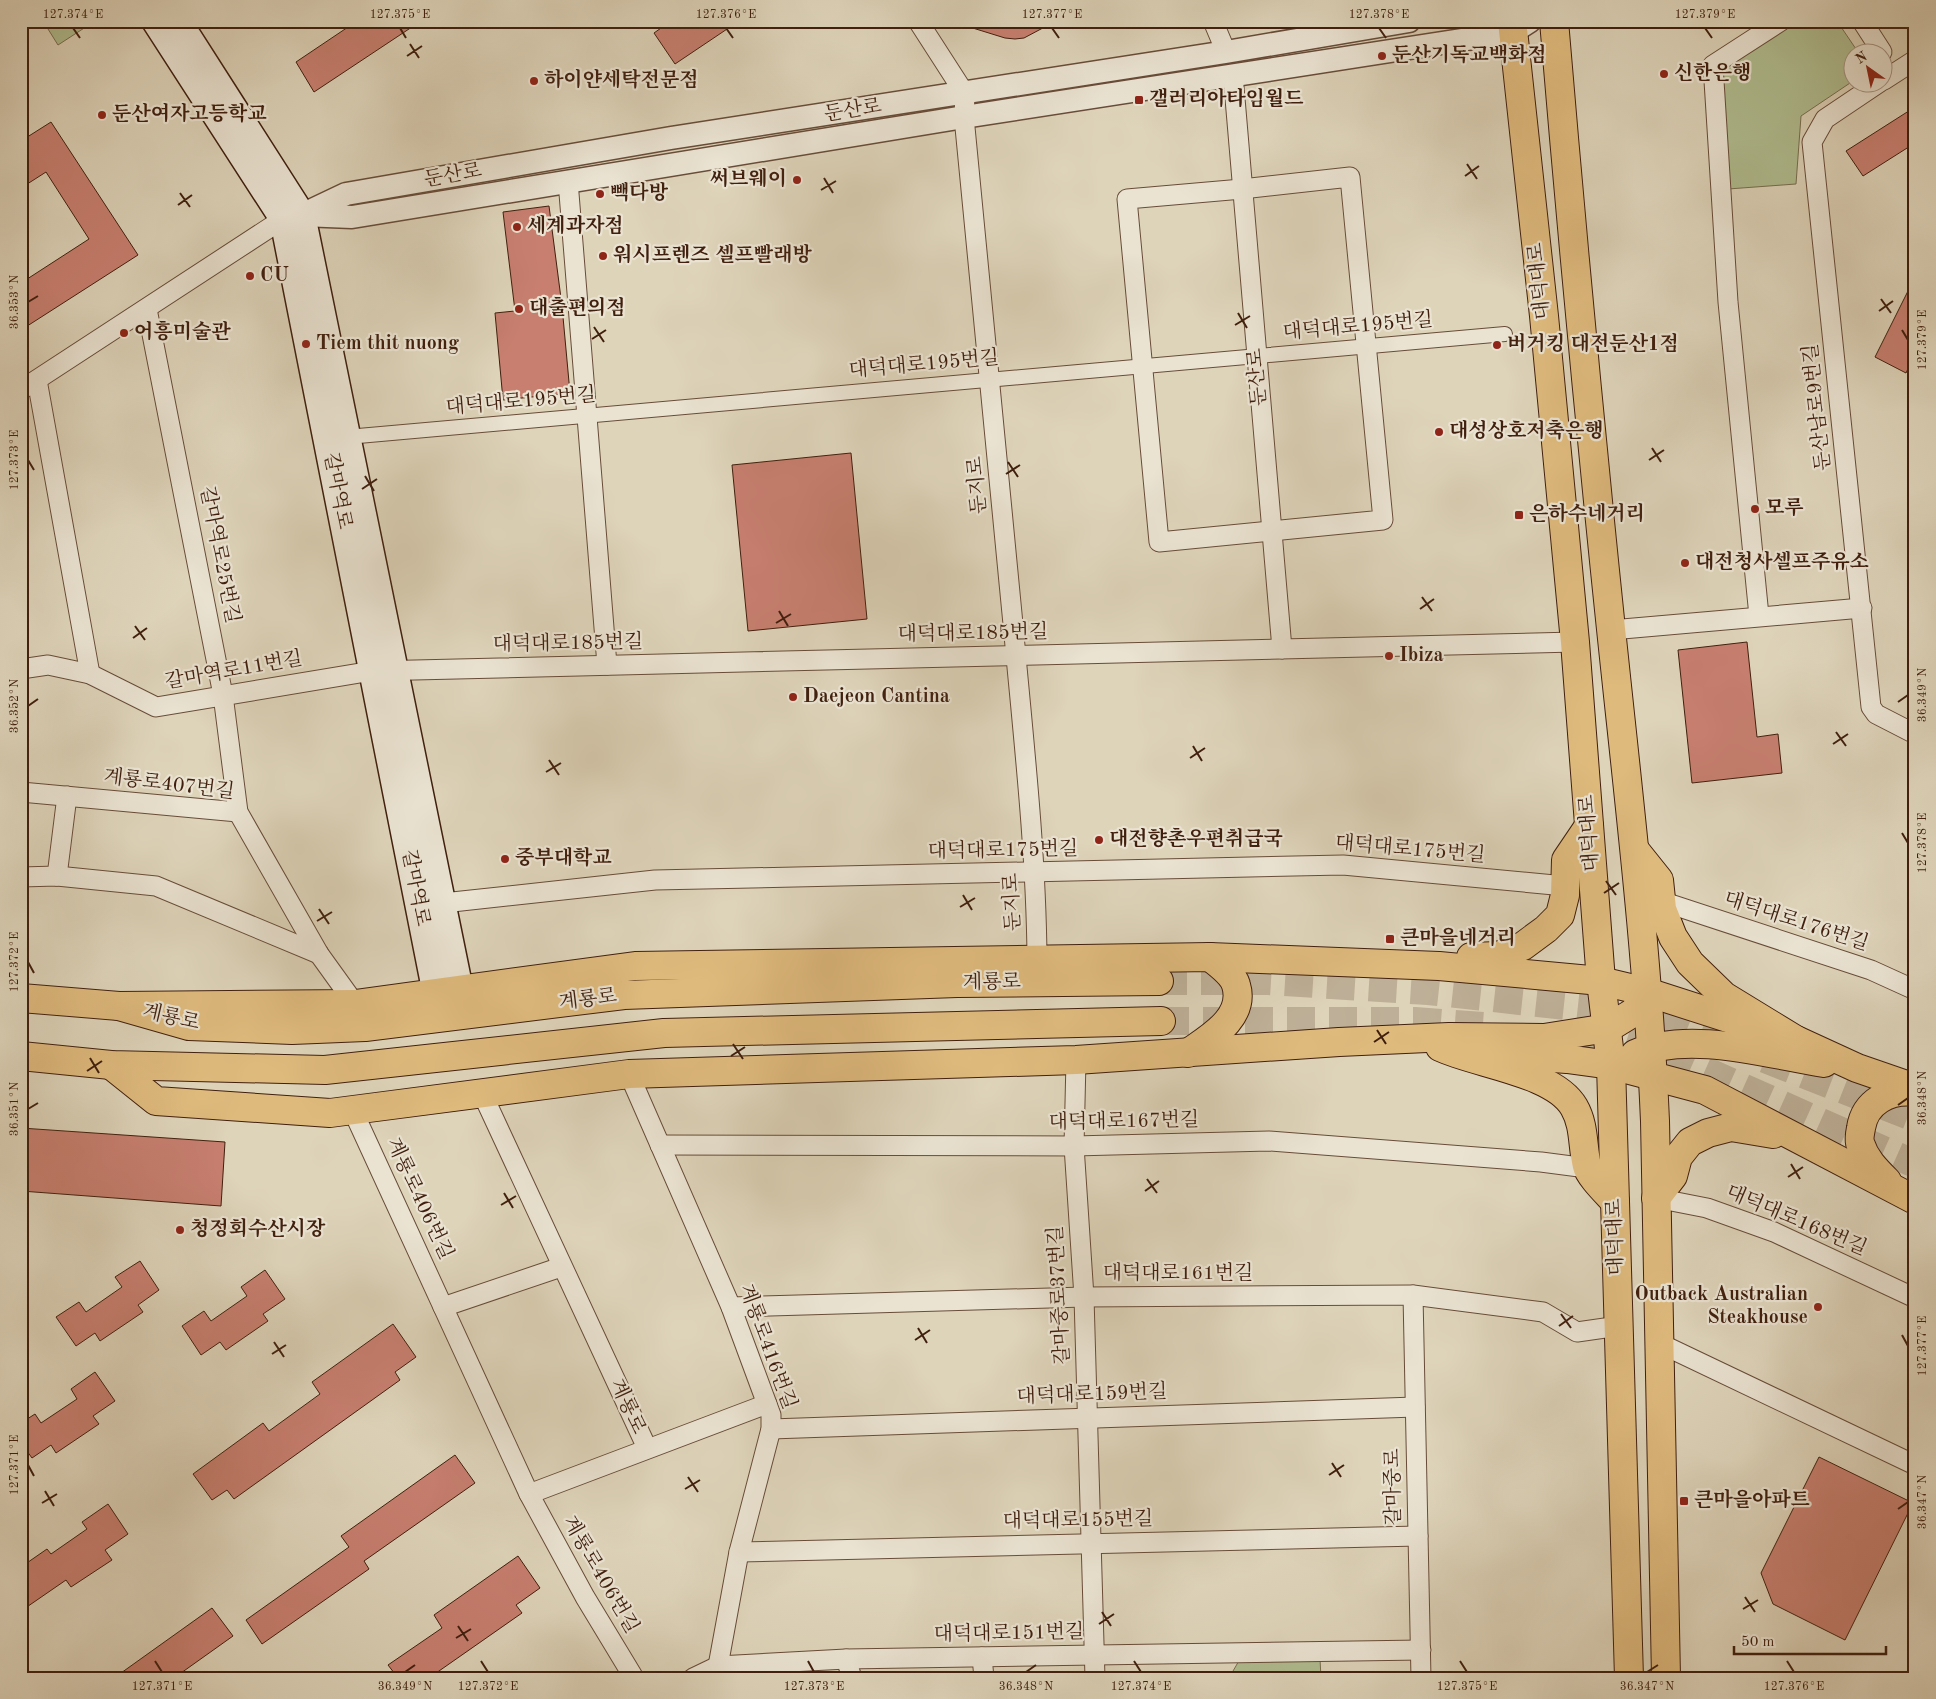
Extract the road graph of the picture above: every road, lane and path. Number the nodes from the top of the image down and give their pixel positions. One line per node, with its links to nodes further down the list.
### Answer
1 (155, 21): 20 (main road, 갈마역로)
2 (178, 21): 20 (main road, 갈마역로)
3 (918, 21): 16 (street)
4 (1213, 21): 11 (street)
5 (1409, 21): 11 (street, 둔산로)
6 (1554, 21): 33 (main road, 대덕대로)
7 (1781, 21): 32 (street)
8 (1862, 21): 10 (street)
9 (1519, 25): 14 (street, 둔산로); 34 (main road, 대덕대로)
10 (1876, 42)
11 (1226, 52): 16 (street, 둔산로)
12 (1915, 60): 13 (street, 둔산남로9번길)
13 (1894, 73)
14 (1233, 75): 17 (street, 둔산로); 19 (street, 둔산로)
15 (1865, 92): 31 (street, 둔산남로9번길)
16 (965, 94): 17 (street, 둔지로); 20 (street, 둔산로)
17 (964, 117): 18 (street, 둔산로); 26 (street, 둔지로)
18 (568, 181): 20 (street, 둔산로); 28 (street)
19 (1242, 189): 23 (street); 24 (street, 둔산로); 25 (street)
20 (292, 217): 21 (street); 29 (main road, 갈마역로); 39 (main road, 갈마역로)
21 (146, 309): 27 (street); 41 (street, 갈마역로25번길)
22 (1505, 334): 23 (street, 대덕대로195번길)
23 (1366, 346): 24 (street, 대덕대로195번길); 30 (street)
24 (1257, 356): 25 (street, 대덕대로195번길); 30 (street, 둔산로)
25 (1143, 366): 26 (street, 대덕대로195번길); 30 (street)
26 (991, 380): 28 (street, 대덕대로195번길); 36 (street, 둔지로)
27 (29, 385): 40 (street)
28 (587, 416): 29 (street, 대덕대로195번길); 37 (street)
29 (347, 437): 39 (main road, 갈마역로)
30 (1272, 531): 35 (street, 둔산로)
31 (1862, 608): 32 (street); 42 (street, 둔산남로9번길)
32 (1759, 616): 33 (street)
33 (1611, 630): 47 (main road, 대덕대로)
34 (1575, 642): 35 (street, 대덕대로185번길); 46 (main road, 대덕대로)
35 (1282, 649): 36 (street, 대덕대로185번길)
36 (1016, 655): 37 (street, 대덕대로185번길); 48 (street, 둔지로)
37 (607, 666): 39 (street, 대덕대로185번길)
38 (21, 668): 40 (street, 갈마역로11번길)
39 (384, 671): 41 (street, 갈마역로11번길); 53 (main road, 갈마역로); 61 (main road, 갈마역로)
40 (90, 674): 41 (street, 갈마역로11번길)
41 (224, 695): 45 (street, 갈마역로25번길)
42 (1915, 734)
43 (21, 792): 44 (street, 계룡로407번길)
44 (67, 796): 45 (street, 계룡로407번길); 49 (street)
45 (238, 812): 54 (street, 계룡로407번길)
46 (1589, 826): 51 (main road); 59 (main road, 대덕대로)
47 (1635, 850): 52 (main road); 62 (main road, 대덕대로)
48 (1034, 873): 51 (street, 대덕대로175번길); 53 (street, 대덕대로175번길); 56 (street, 둔지로)
49 (57, 876): 50 (street); 54 (street)
50 (21, 877)
51 (1565, 886): 57 (main road)
52 (1661, 901): 60 (street, 대덕대로176번길); 68 (main road)
53 (443, 903): 61 (main road, 갈마역로)
54 (319, 954): 64 (street, 계룡로407번길)
55 (1210, 956): 56 (main road); 57 (main road); 72 (main road)
56 (1037, 958): 61 (main road)
57 (1439, 966): 59 (main road)
58 (1158, 981): 65 (main road, 계룡로)
59 (1601, 981): 62 (main road); 67 (main road, 대덕대로)
60 (1915, 990)
61 (448, 992): 64 (main road)
62 (1647, 992): 67 (main road); 68 (main road); 70 (main road, 대덕대로)
63 (21, 998): 65 (main road, 계룡로)
64 (355, 1004): 65 (main road)
65 (119, 1006)
66 (1161, 1021): 75 (main road, 계룡로)
67 (1608, 1028): 69 (main road); 76 (main road, 대덕대로)
68 (1796, 1040): 77 (main road)
69 (1338, 1042): 71 (main road); 72 (main road)
70 (1651, 1046): 76 (main road); 77 (main road); 79 (main road, 대덕대로)
71 (1440, 1047): 76 (main road); 86 (main road)
72 (1188, 1053): 74 (main road)
73 (21, 1056): 75 (main road, 계룡로)
74 (1076, 1060): 78 (main road); 85 (street, 갈마중로37번길)
75 (111, 1065): 82 (main road)
76 (1611, 1065): 79 (main road); 89 (main road, 대덕대로)
77 (1857, 1068): 80 (main road)
78 (629, 1074): 81 (main road); 84 (street, 계룡로416번길)
79 (1653, 1075): 83 (main road); 88 (main road, 대덕대로)
80 (1915, 1090): 87 (main road)
81 (482, 1093): 82 (main road); 90 (street, 계룡로)
82 (353, 1111): 94 (street, 계룡로406번길)
83 (1800, 1139): 87 (main road); 88 (main road)
84 (660, 1145): 85 (street, 대덕대로167번길); 95 (street, 계룡로416번길)
85 (1074, 1146): 86 (street, 대덕대로167번길); 92 (street, 갈마중로37번길)
86 (1588, 1168): 89 (main road)
87 (1906, 1196)
88 (1656, 1198): 93 (street, 대덕대로168번길); 97 (main road, 대덕대로)
89 (1615, 1202): 96 (main road, 대덕대로)
90 (562, 1267): 94 (street); 102 (street, 계룡로)
91 (1413, 1295): 92 (street, 대덕대로161번길); 96 (street, 대덕대로161번길); 99 (street, 갈마중로)
92 (1084, 1297): 95 (street, 대덕대로161번길); 100 (street, 갈마중로37번길)
93 (1915, 1298)
94 (444, 1306): 104 (street, 계룡로406번길)
95 (731, 1307): 98 (street, 계룡로416번길)
96 (1619, 1326): 119 (main road, 대덕대로)
97 (1659, 1343): 103 (street); 120 (main road, 대덕대로)
98 (766, 1404): 101 (street, 계룡로416번길); 102 (street)
99 (1415, 1407): 100 (street, 대덕대로159번길); 105 (street, 갈마중로)
100 (1088, 1418): 101 (street, 대덕대로159번길); 106 (street, 갈마중로37번길)
101 (771, 1429): 107 (street, 계룡로416번길)
102 (647, 1448): 104 (street)
103 (1915, 1465)
104 (529, 1494): 113 (street, 계룡로406번길)
105 (1418, 1536): 106 (street, 대덕대로155번길); 108 (street, 갈마중로)
106 (1091, 1542): 107 (street, 대덕대로155번길); 109 (street, 갈마중로37번길)
107 (739, 1552): 112 (street, 계룡로416번길)
108 (1421, 1650): 109 (street, 대덕대로151번길); 118 (street, 갈마중로)
109 (1095, 1655): 110 (street, 대덕대로151번길); 117 (street, 갈마중로37번길)
110 (982, 1657): 111 (street, 대덕대로151번길); 116 (street)
111 (846, 1660): 112 (street, 대덕대로151번길); 115 (street)
112 (721, 1672): 114 (street)
113 (634, 1678)
114 (693, 1678)
115 (852, 1678)
116 (984, 1678)
117 (1095, 1678)
118 (1421, 1678)
119 (1629, 1678)
120 (1666, 1678)

